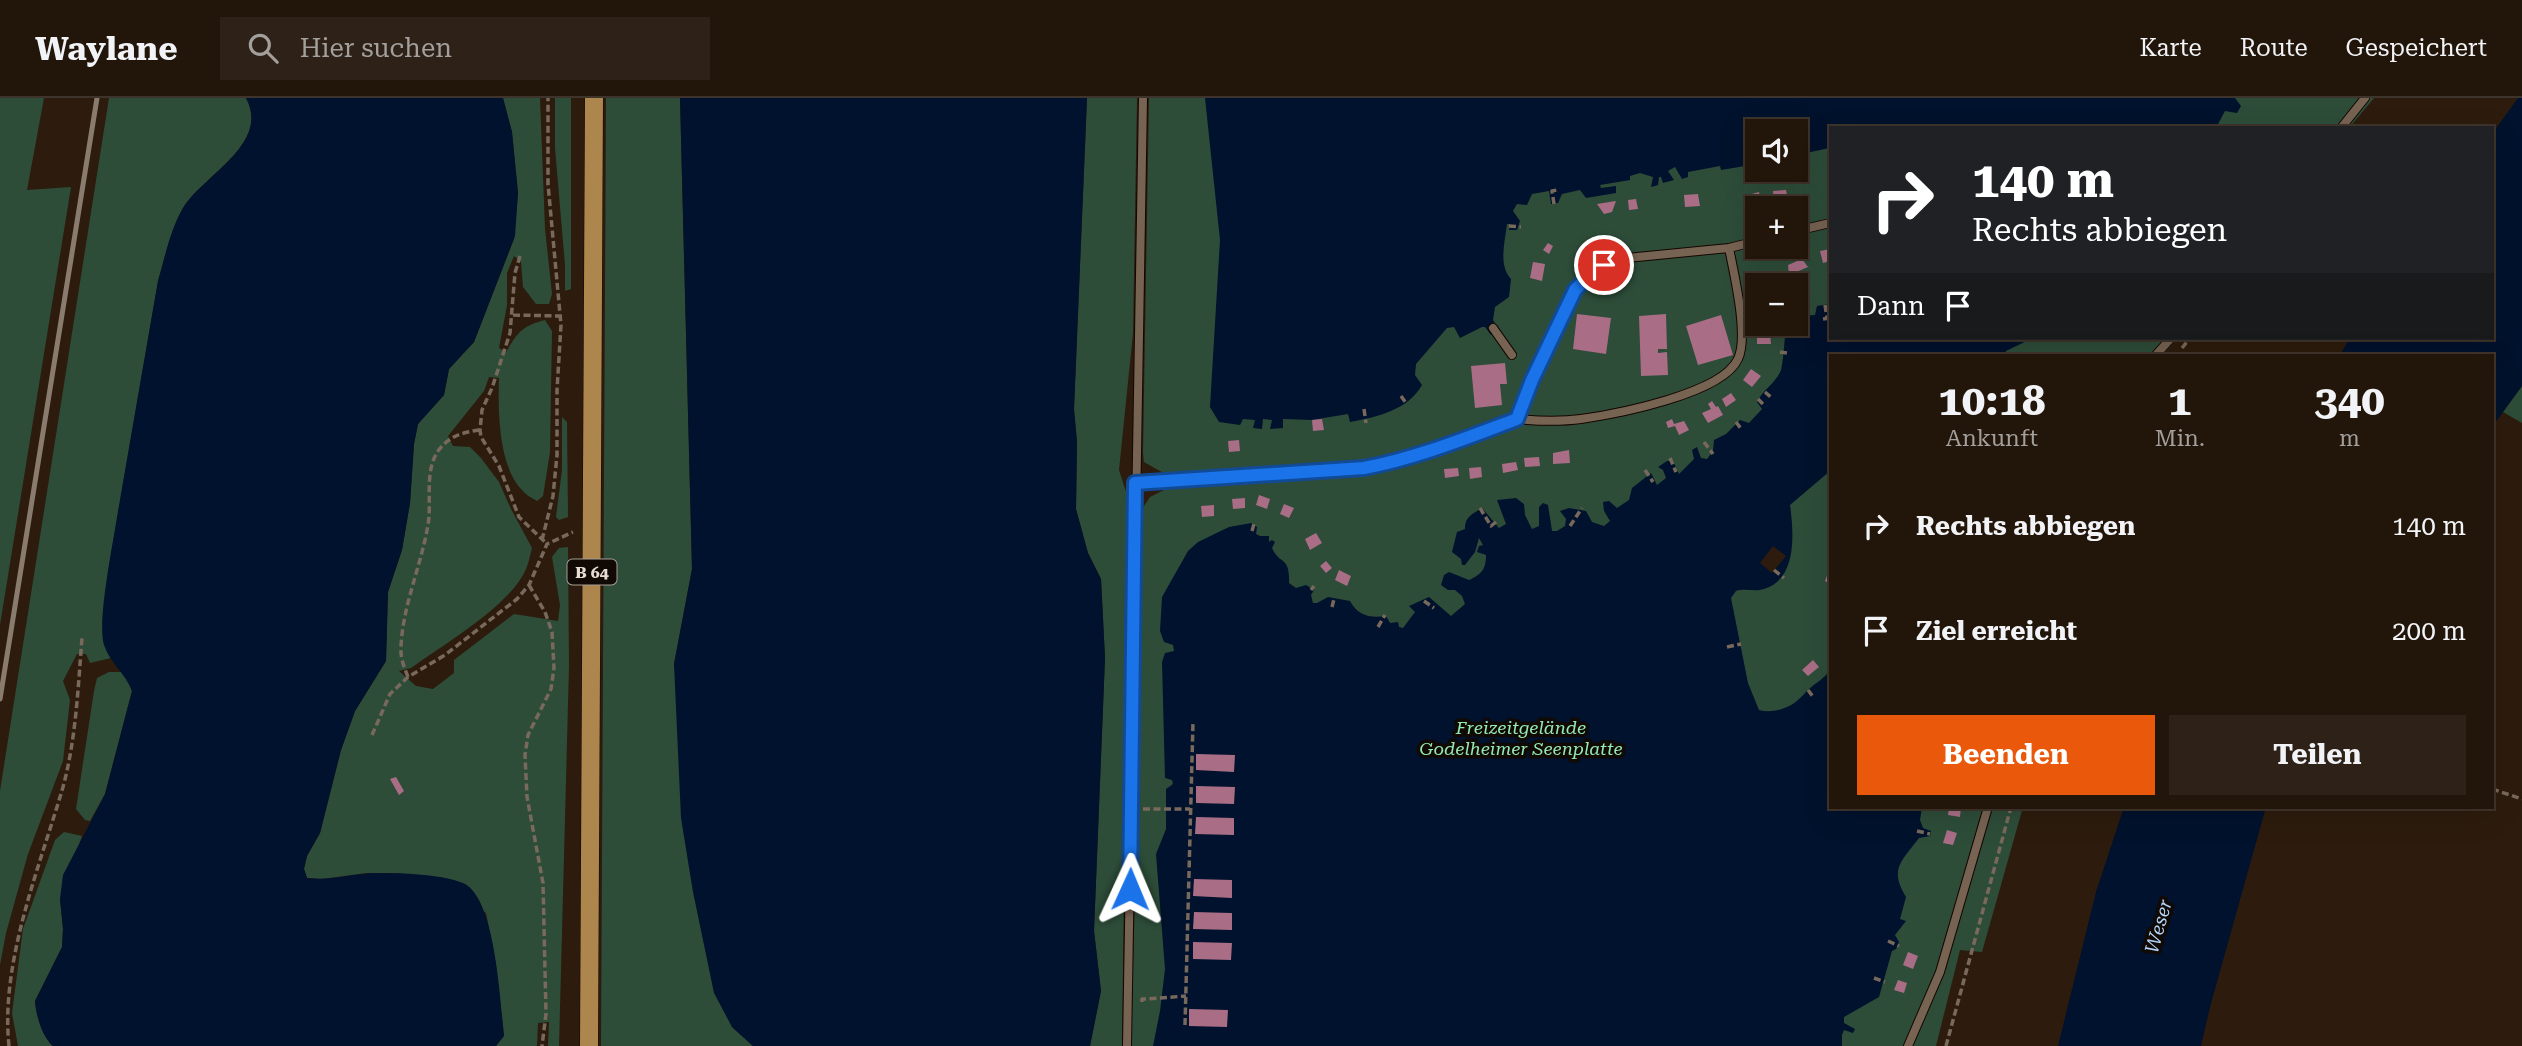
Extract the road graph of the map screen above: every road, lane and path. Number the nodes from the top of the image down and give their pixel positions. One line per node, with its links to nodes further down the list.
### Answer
1 (548, 98): 17 (path)
2 (594, 98): 87 (main road, B 64)
3 (1143, 98): 43 (lane)
4 (2365, 98): 5 (lane)
5 (2343, 126)
6 (1558, 190): 7 (path)
7 (1554, 204)
8 (1829, 223): 11 (lane)
9 (1509, 226): 10 (path)
10 (1521, 227)
11 (1808, 228)
12 (1745, 244): 13 (lane)
13 (1729, 248): 32 (lane); 32 (lane)
14 (520, 256): 16 (path)
15 (1825, 305): 18 (path)
16 (512, 315): 17 (path); 35 (path)
17 (560, 316): 51 (path)
18 (1827, 318)
19 (1493, 328): 24 (lane)
20 (2169, 340): 23 (lane)
21 (1780, 352): 22 (path)
22 (1787, 353)
23 (2157, 354)
24 (1512, 355)
25 (1765, 392): 27 (path)
26 (1401, 396): 29 (path)
27 (1772, 398)
28 (1758, 399): 30 (path)
29 (1406, 403)
30 (1764, 405)
31 (1364, 409): 34 (path)
32 (1517, 419): 43 (lane)
33 (1736, 422): 36 (path)
34 (1366, 423)
35 (480, 430): 51 (path); 65 (path)
36 (1742, 430)
37 (1704, 442): 38 (path)
38 (1713, 454)
39 (1670, 458): 41 (path)
40 (1645, 470): 42 (path)
41 (1676, 472)
42 (1653, 482)
43 (1135, 483): 88 (lane)
44 (1480, 508): 46 (path)
45 (1582, 508): 48 (path)
46 (1496, 523)
47 (1254, 524): 49 (path)
48 (1570, 526)
49 (1252, 531)
50 (570, 532): 52 (path)
51 (542, 540): 52 (path)
52 (547, 544): 55 (path)
53 (1774, 570): 54 (path)
54 (1784, 578)
55 (528, 585): 65 (path); 86 (path)
56 (1335, 599): 58 (path)
57 (1424, 601): 59 (path)
58 (1332, 607)
59 (1434, 608)
60 (1385, 615): 61 (path)
61 (1378, 627)
62 (82, 638): 85 (path)
63 (1741, 644): 64 (path)
64 (1727, 647)
65 (408, 677): 69 (path)
66 (1808, 690): 67 (path)
67 (1814, 698)
68 (1193, 722): 73 (path)
69 (372, 735)
70 (2494, 790): 71 (path)
71 (2522, 799)
72 (1149, 809): 73 (path)
73 (1190, 809): 82 (path)
74 (1987, 809): 89 (lane)
75 (2010, 809): 90 (path)
76 (1917, 831): 77 (path)
77 (1930, 834)
78 (1888, 941): 79 (path)
79 (1899, 946)
80 (1874, 978): 81 (path)
81 (1885, 982)
82 (1186, 996): 83 (path); 84 (path)
83 (1145, 999)
84 (1185, 1025)
85 (9, 1046)
86 (542, 1046)
87 (589, 1046)
88 (1127, 1046)
89 (1908, 1046)
90 (1946, 1046)

